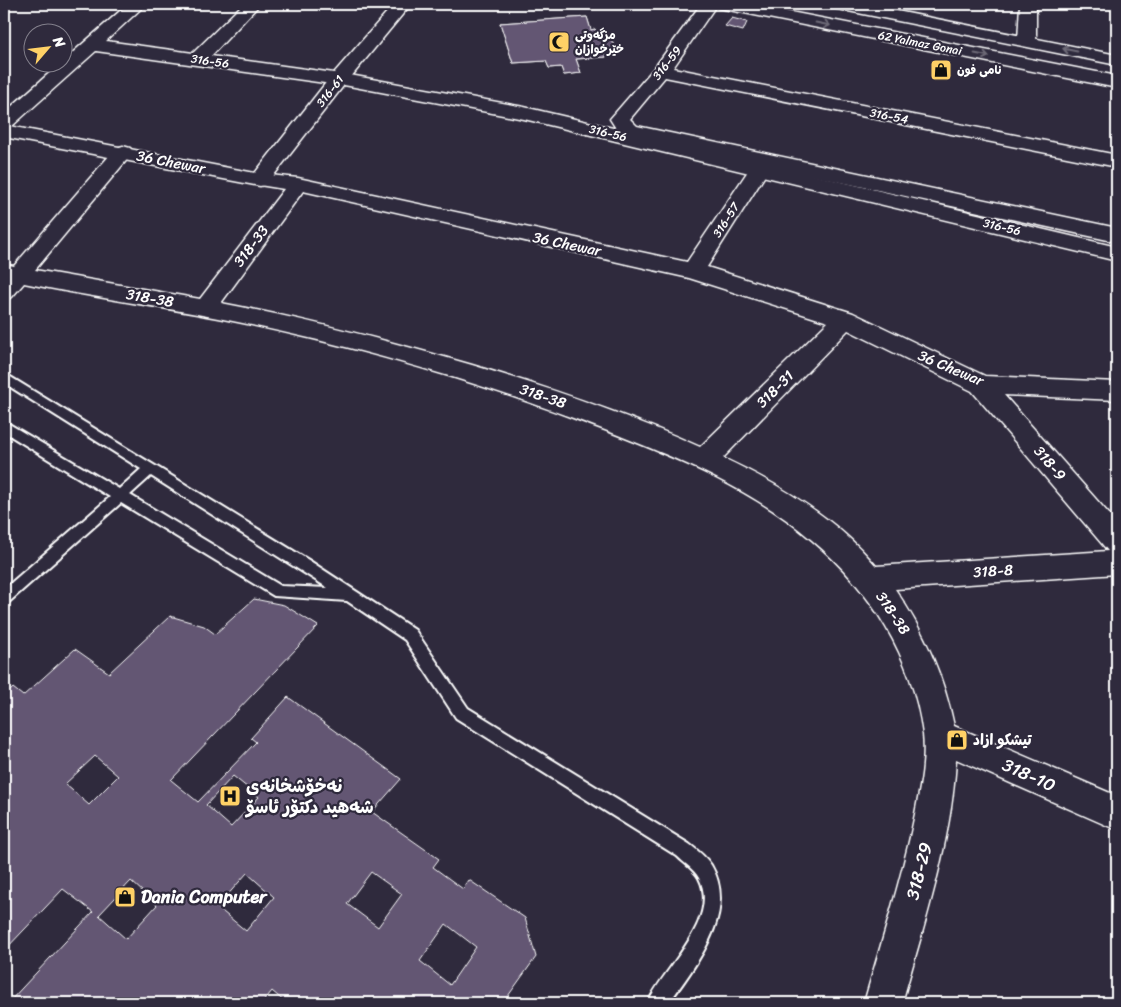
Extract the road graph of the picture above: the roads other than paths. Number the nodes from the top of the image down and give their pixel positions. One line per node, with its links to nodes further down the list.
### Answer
1 (138, 4): 10 (street)
2 (252, 4): 11 (street)
3 (403, 4): 14 (street, 316-61)
4 (709, 4): 13 (street, 316-59)
5 (724, 4): 15 (street, 62 Yalmaz Gonai, one-way to 15)
6 (838, 4): 8 (street, 62 Yalmaz Gonai)
7 (1028, 4): 9 (street)
8 (871, 7): 9 (street, 62 Yalmaz Gonai)
9 (1027, 41): 12 (street, 62 Yalmaz Gonai, one-way to 9)
10 (93, 45): 11 (street, 316-56); 16 (street)
11 (197, 60): 14 (street, 316-56)
12 (1117, 60)
13 (661, 71): 19 (street, 316-54); 23 (street, 316-59)
14 (339, 79): 20 (street, 316-56); 21 (street, 316-61)
15 (1117, 82)
16 (4, 123)
17 (4, 131): 18 (street, 36 Chewar)
18 (123, 152): 21 (street, 36 Chewar); 26 (street)
19 (1117, 161)
20 (759, 169): 24 (street, 316-56); 25 (street, 316-57)
21 (260, 180): 22 (street, 36 Chewar)
22 (298, 184): 25 (street, 36 Chewar); 27 (street, 318-33)
23 (1117, 235)
24 (1117, 254)
25 (693, 272): 28 (street, 36 Chewar)
26 (9, 280): 27 (street, 318-38)
27 (205, 308): 33 (street, 318-38)
28 (844, 319): 30 (street, 36 Chewar); 33 (street, 318-31)
29 (4, 377): 34 (lane)
30 (981, 385): 31 (street, 36 Chewar); 36 (street, 318-9)
31 (1117, 391)
32 (4, 426): 35 (lane)
33 (705, 459): 38 (street, 318-38)
34 (150, 469): 35 (lane); 39 (lane)
35 (120, 497): 39 (lane); 40 (lane)
36 (1117, 542)
37 (1117, 562): 38 (street, 318-8)
38 (870, 579): 41 (street, 318-38)
39 (348, 594): 43 (lane)
40 (4, 598)
41 (940, 736): 42 (street, 318-10); 44 (street, 318-29)
42 (1117, 813)
43 (658, 1003)
44 (882, 1003)

